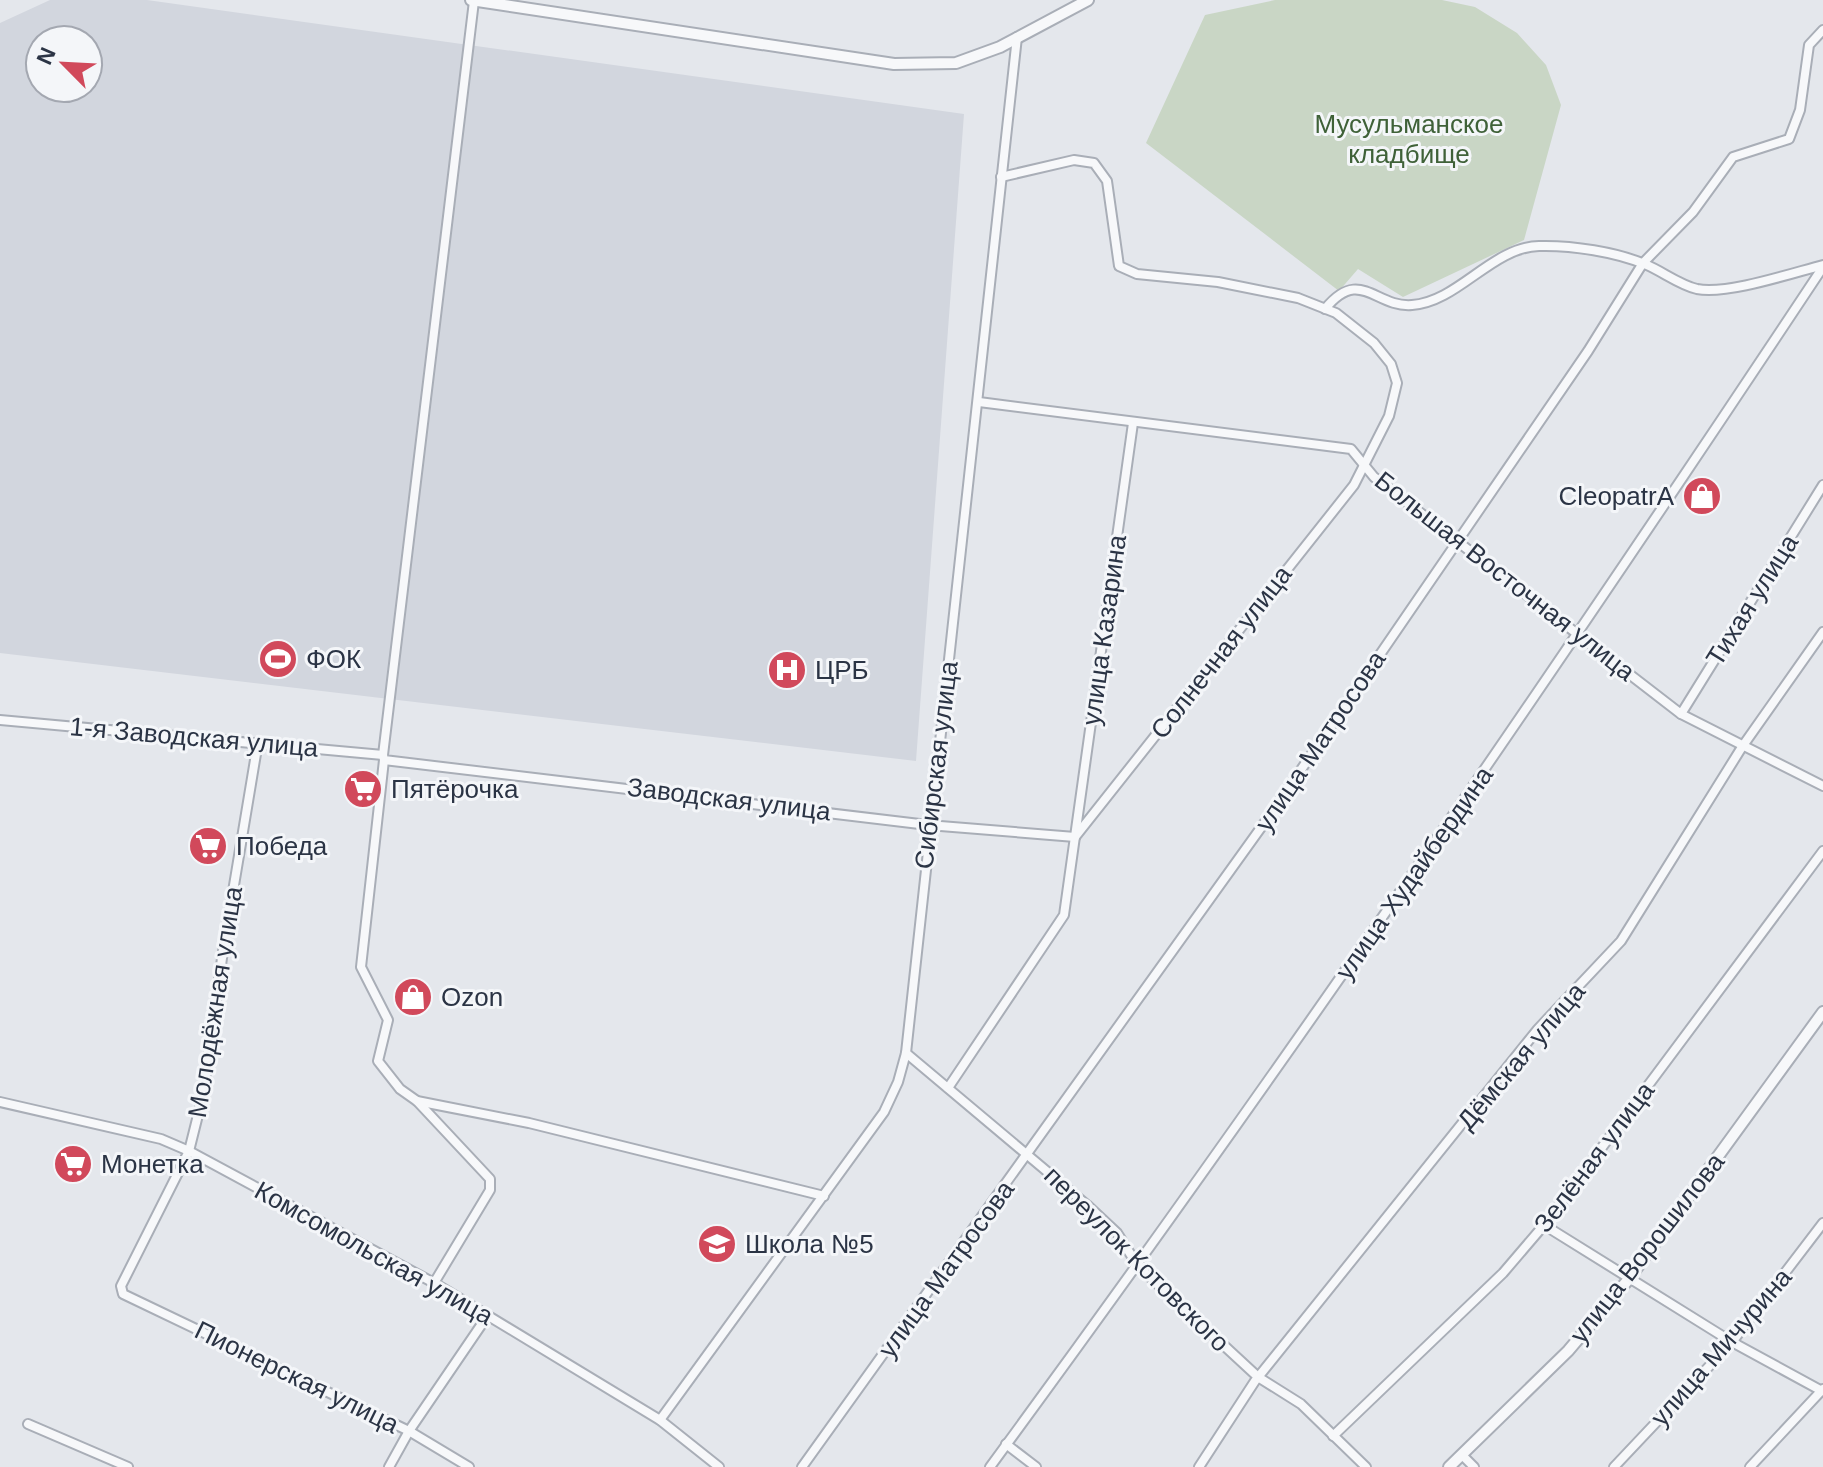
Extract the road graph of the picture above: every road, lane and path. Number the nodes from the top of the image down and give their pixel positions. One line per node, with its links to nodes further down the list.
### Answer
1 (473, 0): 4 (street); 20 (street)
2 (1088, 0): 4 (street)
3 (1823, 30): 6 (street, улица Матросова)
4 (1017, 37): 5 (street, Сибирская улица)
5 (1001, 177): 8 (street); 9 (street, Сибирская улица)
6 (1643, 263): 7 (street); 8 (street); 13 (street, улица Матросова)
7 (1823, 266): 15 (street, улица Худайбердина)
8 (1325, 309): 11 (street, Солнечная улица)
9 (979, 402): 10 (street, Большая Восточная улица); 22 (street, Сибирская улица)
10 (1133, 423): 11 (street, Большая Восточная улица); 23 (street, улица Казарина)
11 (1366, 466): 13 (street, Большая Восточная улица); 23 (street, Солнечная улица)
12 (1823, 485): 16 (street, Тихая улица)
13 (1458, 540): 15 (street, Большая Восточная улица); 31 (street, улица Матросова)
14 (1823, 632): 19 (street, Дёмская улица)
15 (1580, 633): 16 (street, Большая Восточная улица); 35 (street, улица Худайбердина)
16 (1681, 714): 19 (street, Большая Восточная улица)
17 (0, 720): 18 (street, 1-я Заводская улица)
18 (258, 742): 20 (street, 1-я Заводская улица); 30 (street, Молодёжная улица)
19 (1742, 747): 21 (street, Большая Восточная улица); 41 (street, Дёмская улица)
20 (384, 758): 22 (street, Заводская улица); 28 (street)
21 (1823, 786)
22 (928, 825): 23 (street, Заводская улица); 26 (street, Сибирская улица)
23 (1075, 837): 27 (street, улица Казарина)
24 (1823, 851): 34 (street, Зелёная улица)
25 (1823, 1012): 36 (street, улица Ворошилова)
26 (906, 1053): 27 (street, переулок Котовского); 32 (street, Сибирская улица)
27 (948, 1088): 31 (street, переулок Котовского)
28 (417, 1101): 32 (street); 37 (street)
29 (0, 1102): 30 (street, Комсомольская улица)
30 (189, 1151): 37 (street, Комсомольская улица); 38 (street, Молодёжная улица)
31 (1029, 1154): 35 (street, переулок Котовского); 53 (street, улица Матросова)
32 (824, 1196): 43 (street, Сибирская улица)
33 (1823, 1223): 40 (street, улица Мичурина)
34 (1544, 1225): 36 (street); 46 (street, Зелёная улица)
35 (1138, 1266): 41 (street, переулок Котовского); 47 (street, улица Худайбердина)
36 (1628, 1280): 40 (street); 48 (street, улица Ворошилова)
37 (434, 1283): 39 (street, Комсомольская улица)
38 (123, 1294): 45 (street, Пионерская улица)
39 (488, 1315): 43 (street, Комсомольская улица); 45 (street)
40 (1732, 1342): 42 (street); 60 (street, улица Мичурина)
41 (1258, 1377): 46 (street, переулок Котовского); 56 (street, Дёмская улица)
42 (1823, 1390): 61 (street)
43 (660, 1420): 52 (street, Комсомольская улица)
44 (28, 1424): 49 (street)
45 (409, 1431): 50 (street); 51 (street, Пионерская улица)
46 (1333, 1436): 57 (street, переулок Котовского)
47 (1006, 1444): 54 (street, улица Худайбердина); 55 (street)
48 (1462, 1455): 58 (street, улица Ворошилова); 59 (street)
49 (128, 1467)
50 (389, 1467)
51 (469, 1467)
52 (719, 1467)
53 (802, 1467)
54 (990, 1467)
55 (1036, 1467)
56 (1199, 1467)
57 (1366, 1467)
58 (1449, 1467)
59 (1474, 1467)
60 (1614, 1467)
61 (1750, 1467)

